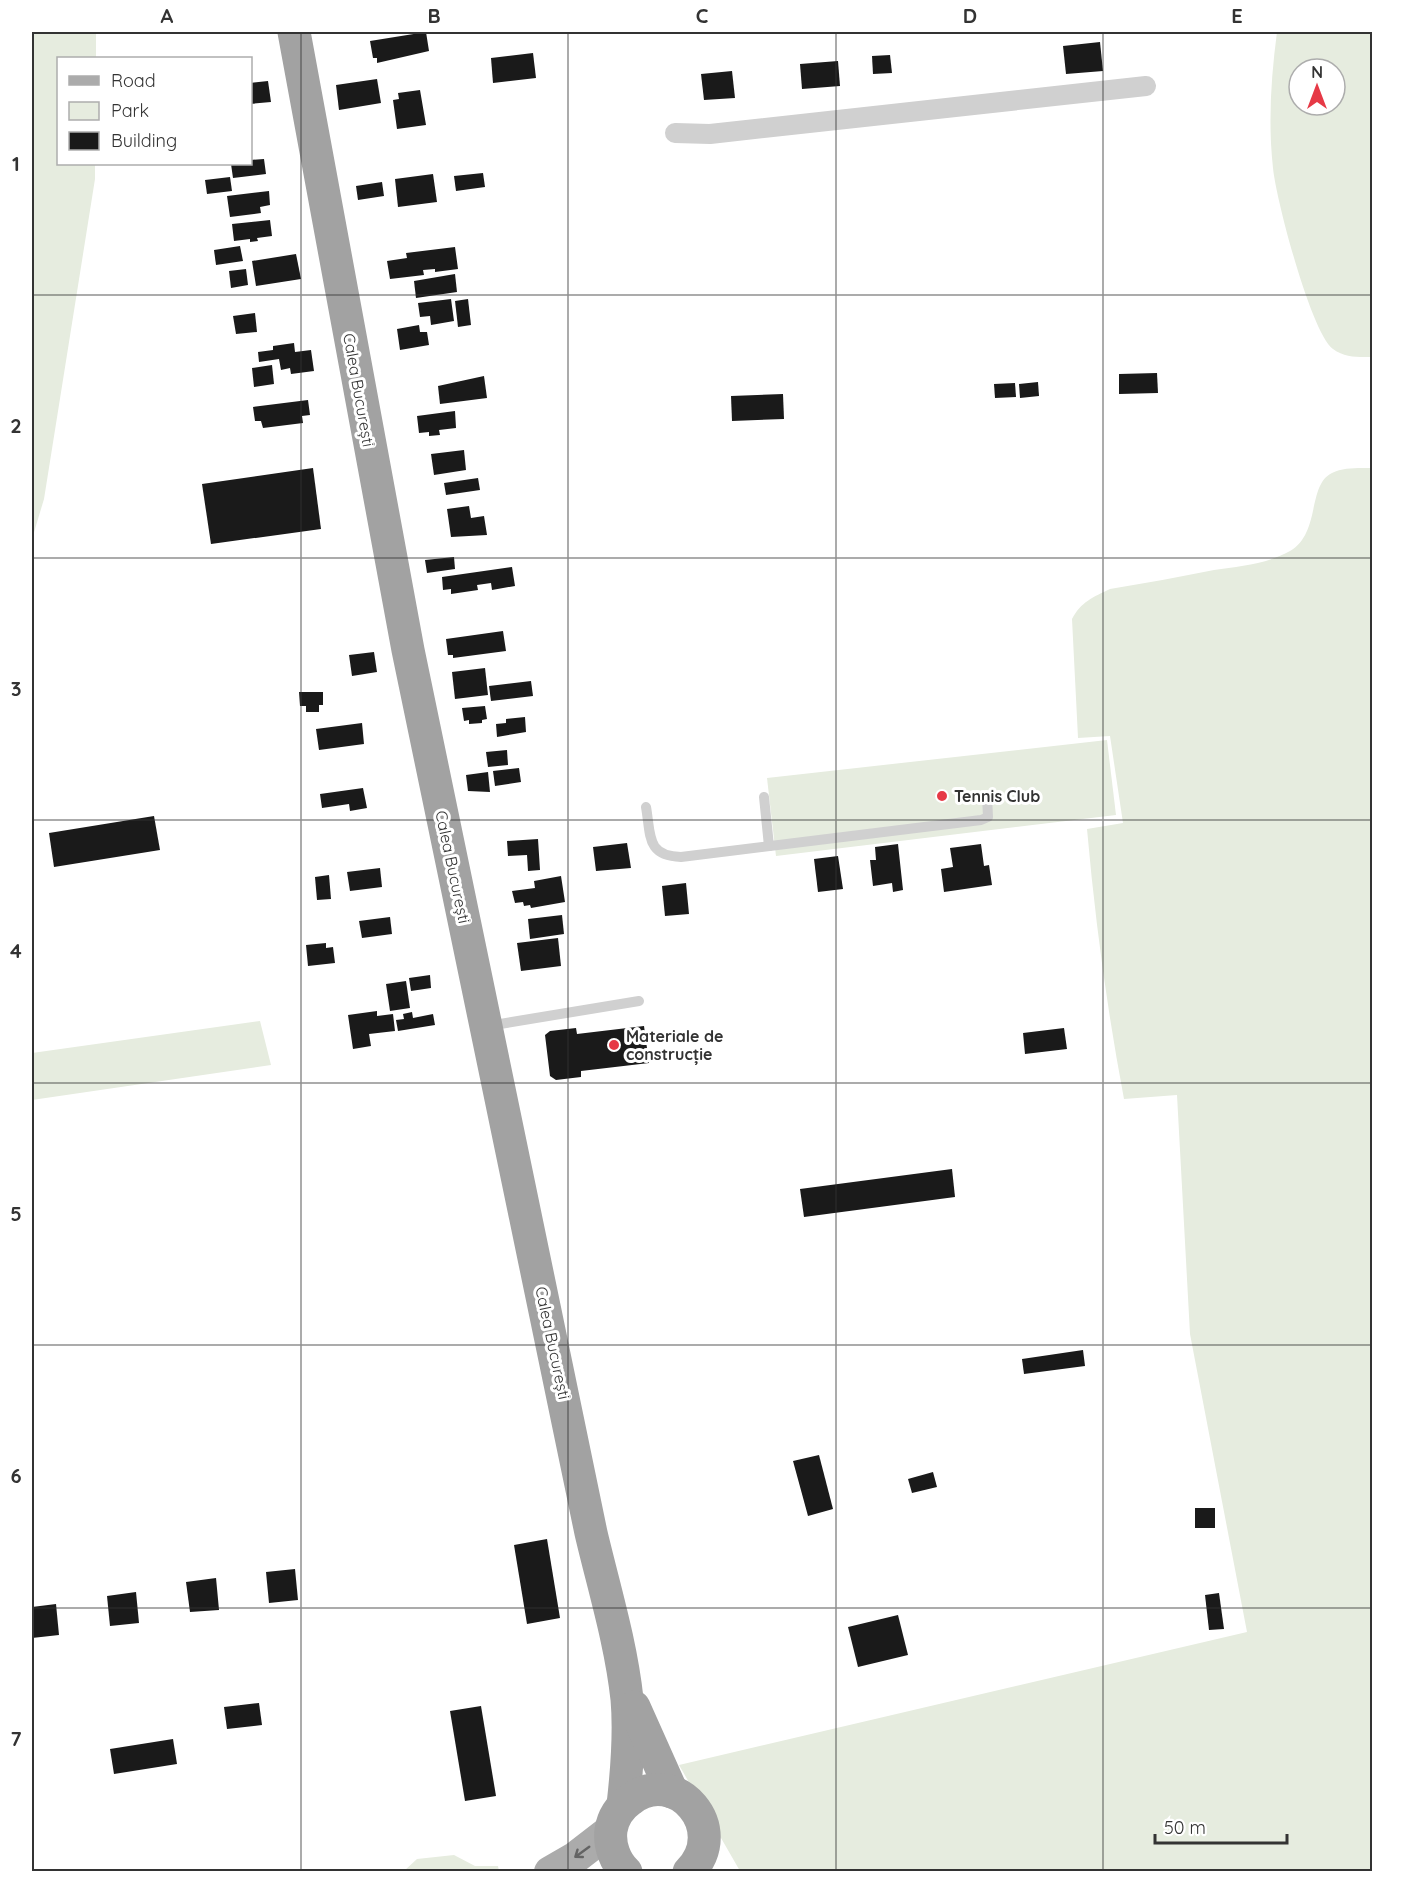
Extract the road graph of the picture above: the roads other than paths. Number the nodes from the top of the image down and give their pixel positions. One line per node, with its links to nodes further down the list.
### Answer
1 (294, 32): 9 (highway, Calea București)
2 (1146, 86): 3 (street)
3 (675, 133)
4 (987, 796): 7 (lane)
5 (764, 797): 7 (lane)
6 (646, 807): 7 (lane)
7 (769, 846)
8 (639, 1001): 9 (lane)
9 (488, 1026): 10 (highway, Calea București)
10 (627, 1699): 11 (highway, Calea București); 12 (highway, Calea București)
11 (672, 1792): 12 (highway); 13 (highway, Calea București)
12 (617, 1817): 14 (main road, one-way to 14); 15 (highway, Calea București)
13 (710, 1857): 16 (highway, Calea București)
14 (550, 1872)
15 (626, 1872)
16 (689, 1872)

